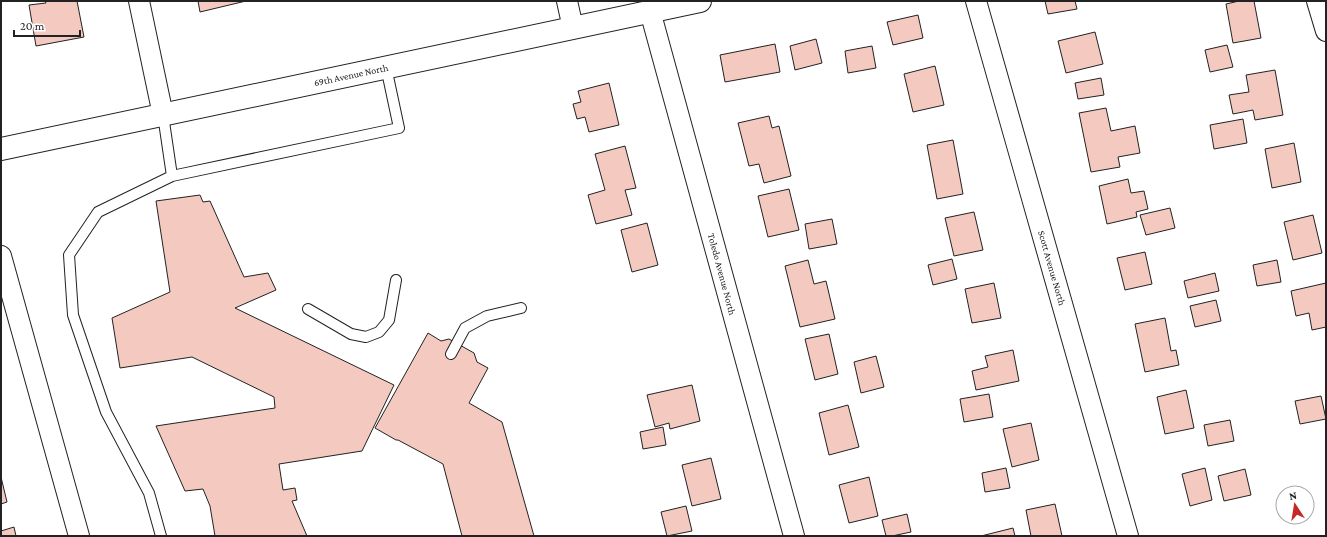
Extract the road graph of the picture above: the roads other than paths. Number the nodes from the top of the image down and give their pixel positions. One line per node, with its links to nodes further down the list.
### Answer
1 (139, 1): 10 (street)
2 (567, 1): 7 (street)
3 (700, 1): 6 (street, 69th Avenue North)
4 (976, 1): 21 (street, Scott Avenue North)
5 (1317, 1): 8 (street)
6 (650, 12): 7 (street, 69th Avenue North); 20 (street, Toledo Avenue North)
7 (572, 28): 9 (street, 69th Avenue North)
8 (1326, 31)
9 (386, 68): 10 (street, 69th Avenue North); 12 (lane)
10 (163, 115): 11 (street, 69th Avenue North); 12 (lane)
11 (1, 149)
12 (172, 176): 19 (lane)
13 (1, 256): 18 (street)
14 (396, 280): 16 (lane)
15 (521, 308): 17 (lane)
16 (308, 309)
17 (450, 354)
18 (78, 536)
19 (161, 536)
20 (794, 536)
21 (1128, 536)

